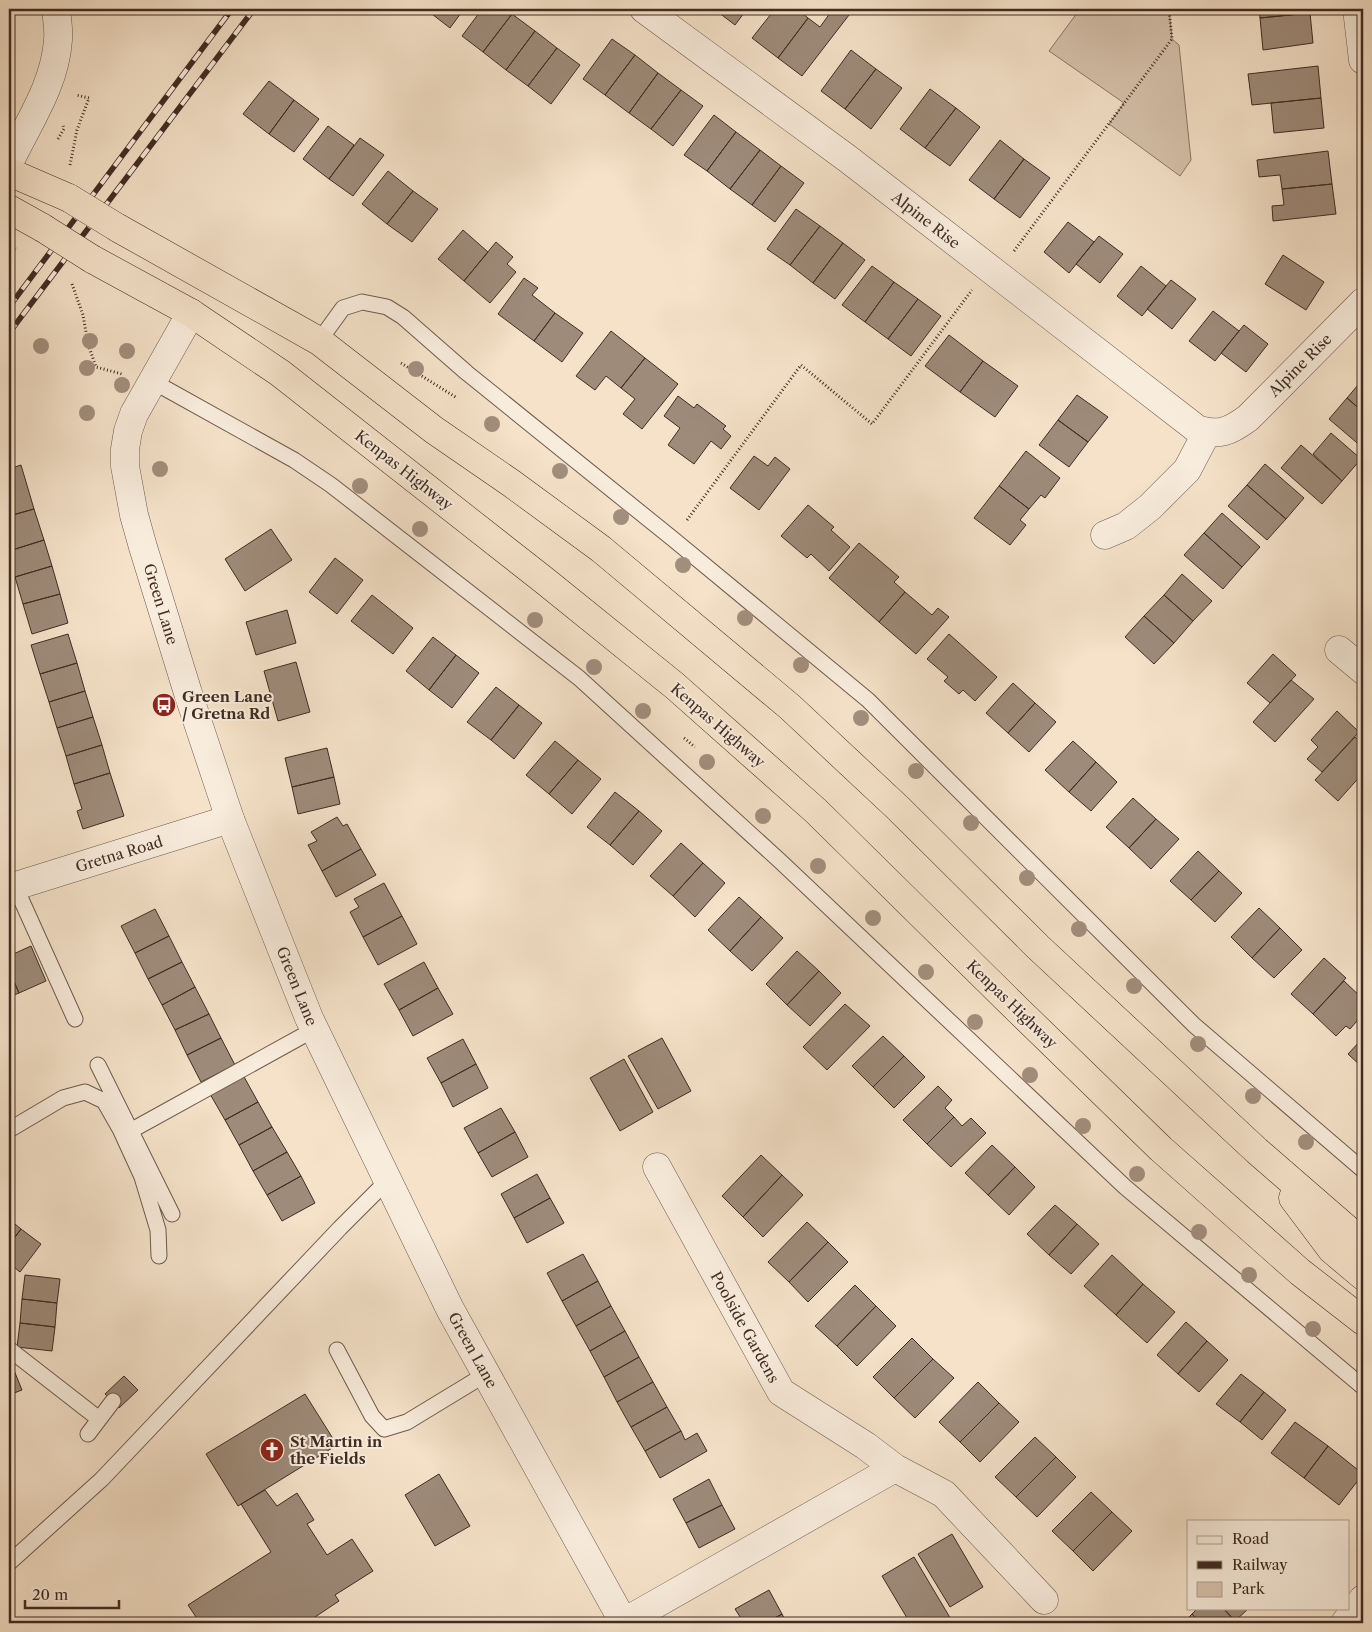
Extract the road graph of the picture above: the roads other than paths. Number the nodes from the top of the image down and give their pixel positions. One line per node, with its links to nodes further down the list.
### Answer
1 (56, 9): 5 (street)
2 (644, 9): 12 (street, Alpine Rise)
3 (1357, 9): 4 (street)
4 (1363, 60)
5 (9, 163)
6 (9, 172): 10 (highway, bridge)
7 (9, 209): 9 (highway, Kenpas Highway, bridge)
8 (1363, 302): 12 (street, Alpine Rise)
9 (191, 313): 11 (street, Green Lane); 31 (highway, Kenpas Highway)
10 (319, 341): 23 (highway); 25 (lane)
11 (152, 381): 16 (street, Green Lane); 35 (lane)
12 (1207, 432): 13 (street)
13 (1105, 535)
14 (1339, 650): 15 (street)
15 (1363, 670)
16 (230, 819): 17 (street, Gretna Road); 19 (street, Green Lane)
17 (12, 887): 18 (lane)
18 (75, 1019)
19 (315, 1029): 22 (lane); 26 (street, Green Lane)
20 (98, 1065): 22 (lane)
21 (9, 1130): 29 (lane)
22 (132, 1130): 27 (lane)
23 (1258, 1151): 28 (highway); 30 (highway)
24 (657, 1168): 39 (street, Poolside Gardens)
25 (1363, 1170)
26 (388, 1180): 34 (street, Green Lane); 40 (lane)
27 (172, 1214)
28 (1363, 1243)
29 (159, 1256)
30 (1363, 1276)
31 (1363, 1322)
32 (9, 1349): 37 (lane)
33 (337, 1350): 34 (lane)
34 (486, 1374): 43 (street, Green Lane)
35 (1363, 1387)
36 (112, 1401): 37 (lane)
37 (99, 1419): 38 (lane)
38 (88, 1434)
39 (895, 1468): 42 (street, Poolside Gardens); 43 (street)
40 (9, 1563)
41 (1363, 1599): 44 (street)
42 (1044, 1600)
43 (624, 1623)
44 (1346, 1623)

